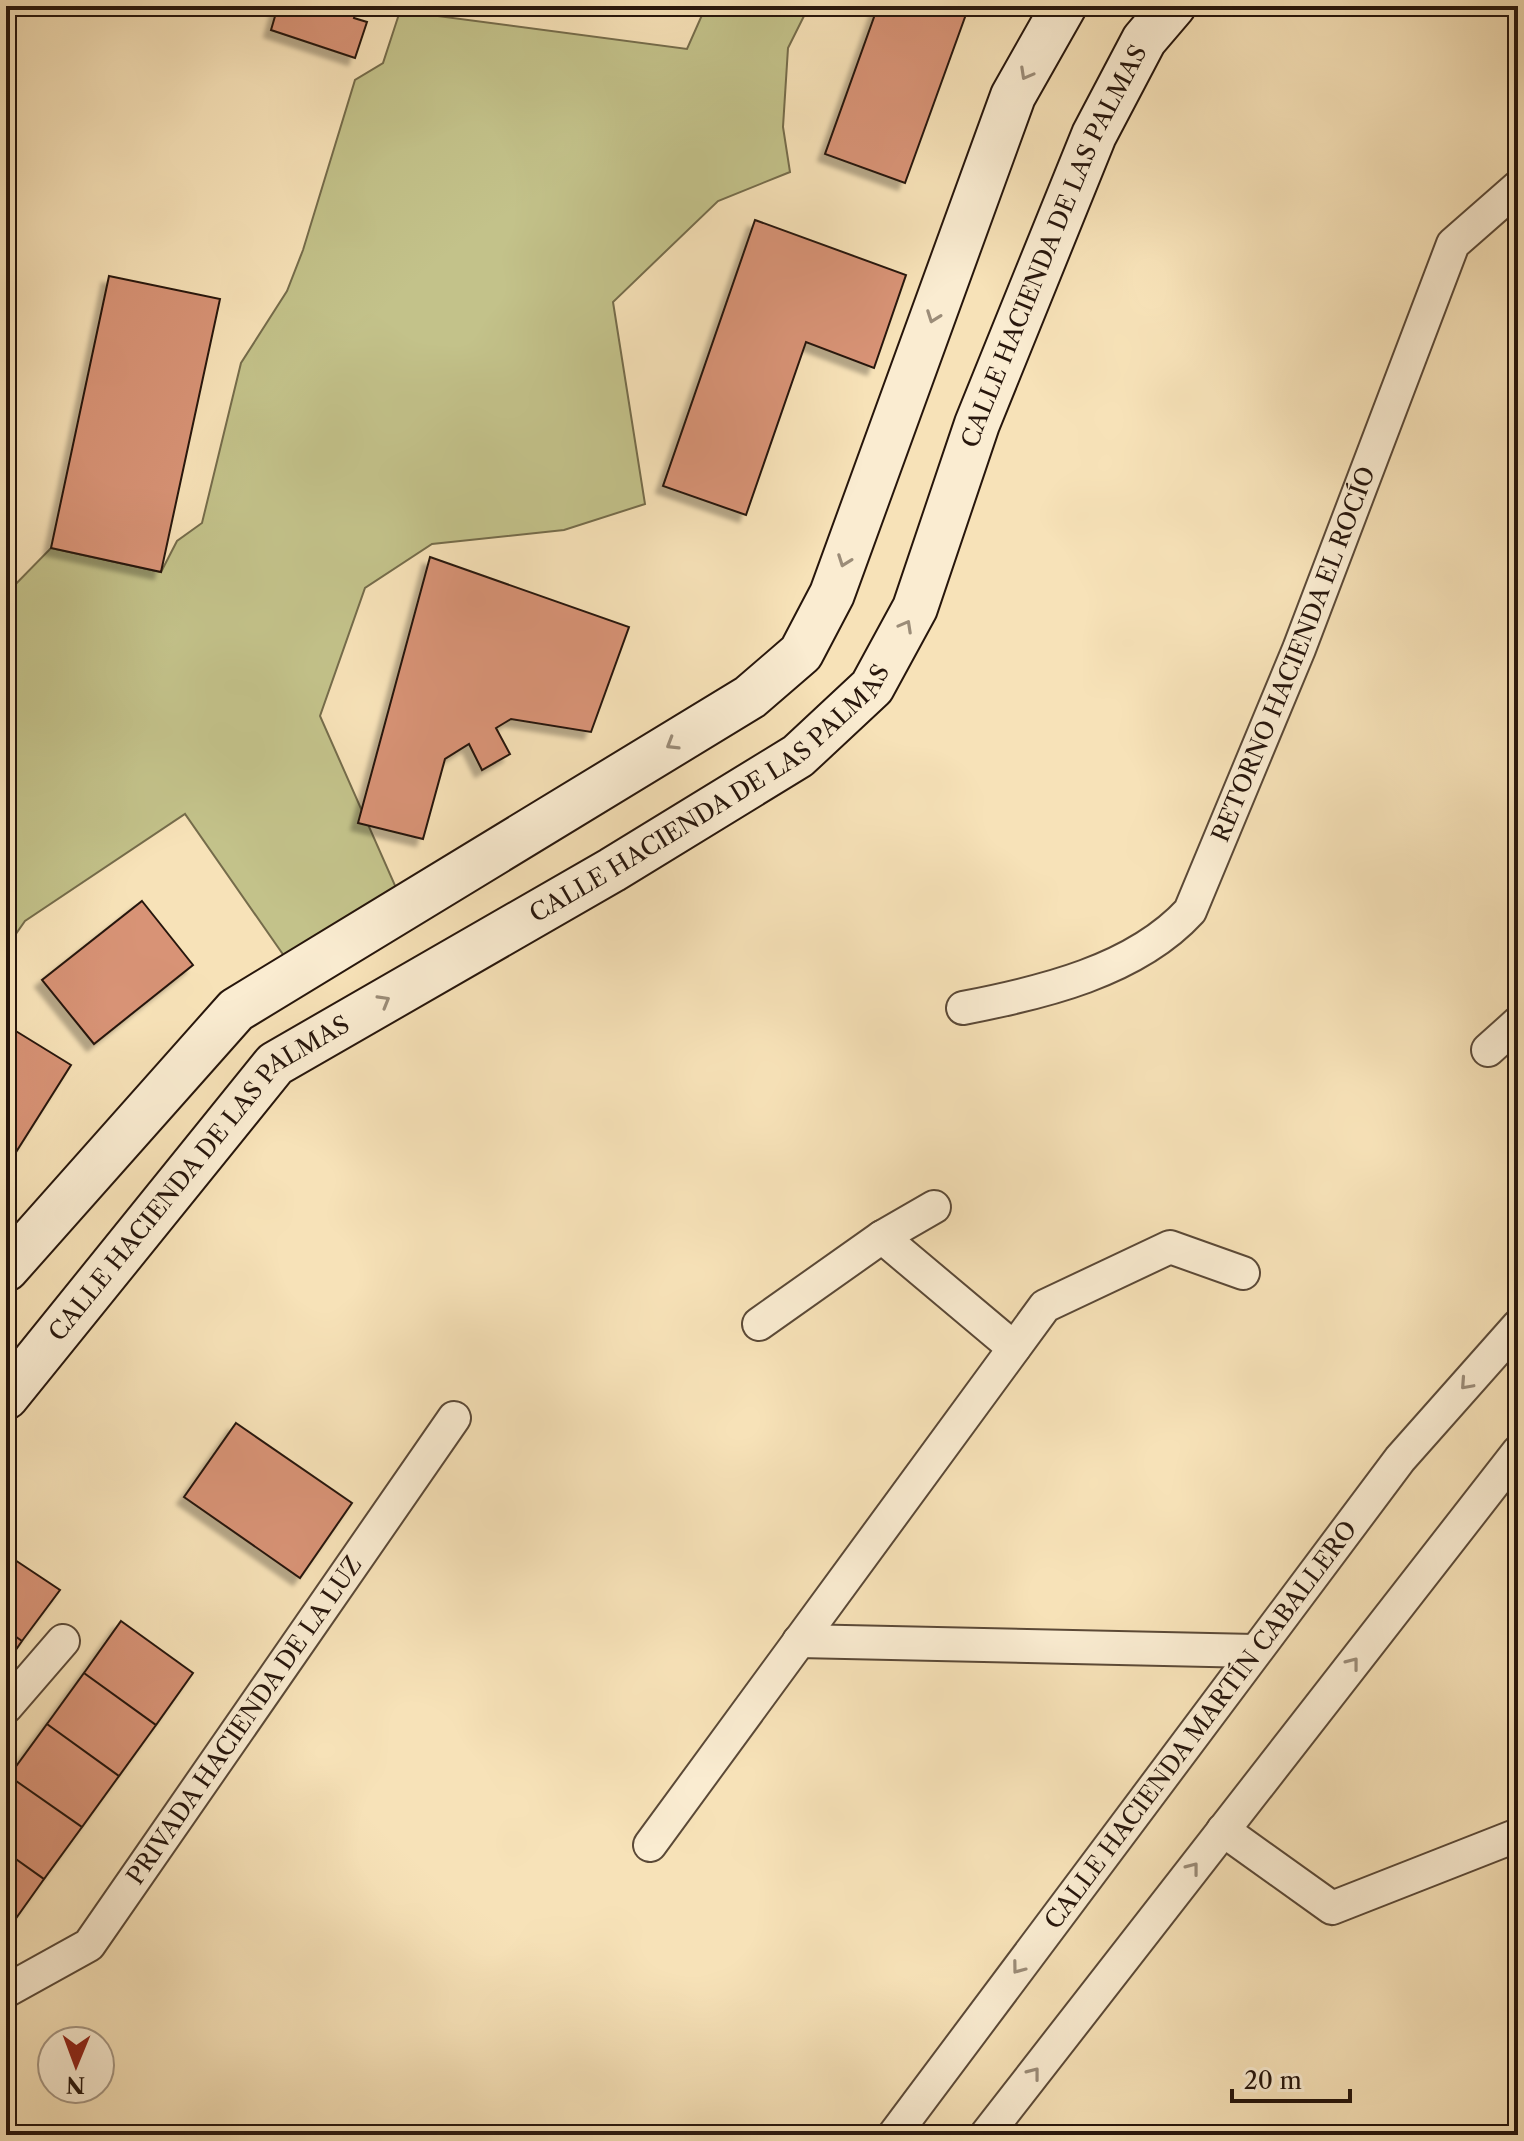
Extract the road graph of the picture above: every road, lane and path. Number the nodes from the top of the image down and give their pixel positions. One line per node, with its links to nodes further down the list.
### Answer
1 (1064, 6): 9 (main road, CALLE HACIENDA DE LAS PALMAS, one-way to 9)
2 (1173, 6): 14 (main road, CALLE HACIENDA DE LAS PALMAS, one-way to 2)
3 (1518, 187): 4 (street, RETORNO HACIENDA EL ROCÍO)
4 (963, 1008)
5 (1518, 1023): 6 (street)
6 (1488, 1050)
7 (934, 1207): 8 (street)
8 (882, 1237): 11 (street); 13 (street)
9 (6, 1269)
10 (1243, 1273): 13 (street)
11 (759, 1324)
12 (1518, 1326): 19 (street, CALLE HACIENDA MARTÍN CABALLERO, one-way to 19)
13 (1014, 1348): 18 (street)
14 (6, 1397)
15 (454, 1418): 24 (street, PRIVADA HACIENDA DE LA LUZ)
16 (1518, 1452): 21 (street, one-way to 16)
17 (63, 1641): 20 (street)
18 (799, 1641): 19 (street); 23 (street)
19 (1255, 1651): 25 (street, CALLE HACIENDA MARTÍN CABALLERO, one-way to 25)
20 (6, 1707)
21 (1223, 1830): 22 (street); 26 (street, one-way to 21)
22 (1518, 1835)
23 (650, 1845)
24 (6, 1991)
25 (894, 2135)
26 (986, 2135)

